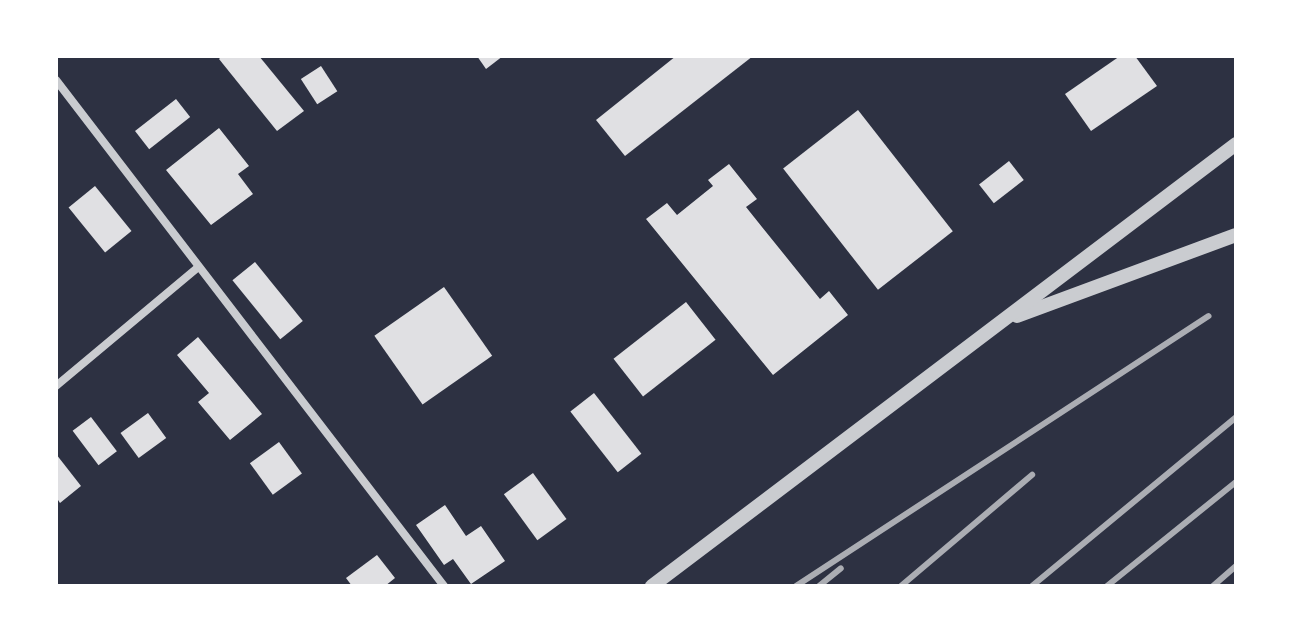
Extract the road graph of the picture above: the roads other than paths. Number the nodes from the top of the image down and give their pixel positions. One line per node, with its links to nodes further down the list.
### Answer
1 (56, 80): 4 (street)
2 (1236, 144): 5 (street)
3 (1236, 235): 5 (street)
4 (197, 268): 6 (street); 7 (street)
5 (1002, 322): 8 (street)
6 (56, 386)
7 (444, 586)
8 (652, 586)

